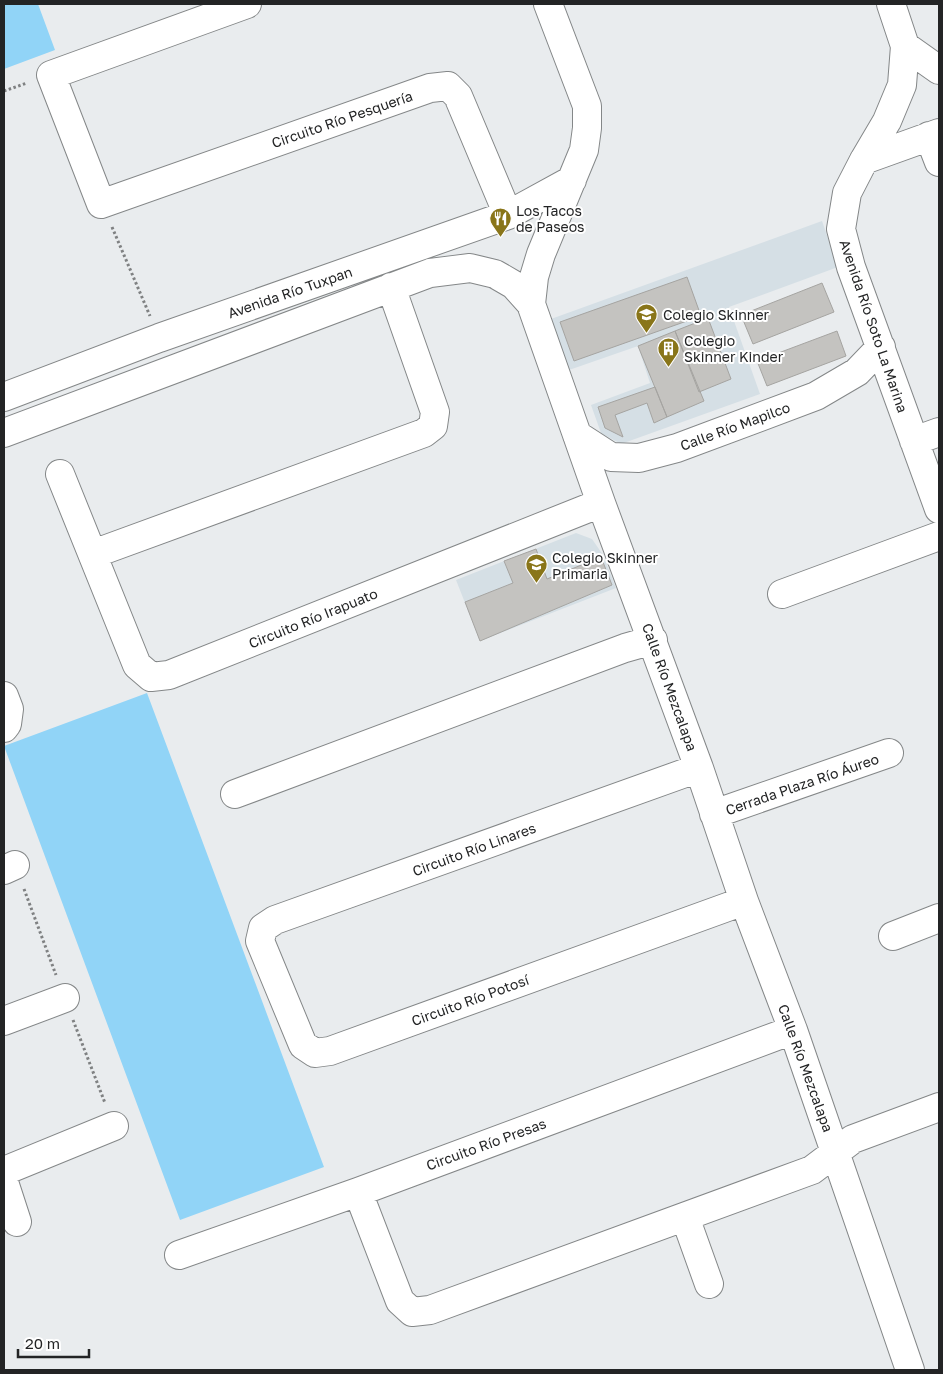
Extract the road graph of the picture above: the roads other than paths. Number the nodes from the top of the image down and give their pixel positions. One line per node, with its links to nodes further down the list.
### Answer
1 (247, 4): 10 (street, Circuito Río Pesquería)
2 (891, 4): 4 (street, Avenida Río Soto La Marina)
3 (552, 10): 9 (street, Calle Río Mezcalapa)
4 (905, 46): 5 (street); 7 (street, Avenida Río Soto La Marina)
5 (939, 70)
6 (934, 134): 7 (street); 8 (street)
7 (864, 160): 13 (street, Avenida Río Soto La Marina)
8 (939, 162)
9 (572, 180): 10 (street, Avenida Río Tuxpan); 12 (street, Calle Río Mezcalapa)
10 (508, 215): 14 (street, Avenida Río Tuxpan)
11 (391, 287): 12 (street); 16 (street); 23 (street)
12 (531, 304): 17 (street, Calle Río Mezcalapa)
13 (881, 347): 17 (street, Calle Río Mapilco); 18 (street, Avenida Río Soto La Marina)
14 (4, 397)
15 (939, 432): 18 (street)
16 (4, 433)
17 (578, 435): 20 (street, Calle Río Mezcalapa)
18 (914, 441): 21 (street, Avenida Río Soto La Marina)
19 (60, 474): 23 (street, Circuito Río Irapuato)
20 (601, 503): 23 (street, Circuito Río Irapuato); 25 (street, Calle Río Mezcalapa)
21 (939, 510)
22 (939, 536): 24 (street)
23 (93, 554)
24 (782, 594)
25 (653, 640): 29 (street, Calle Río Mezcalapa); 30 (street)
26 (4, 696): 27 (street)
27 (4, 728)
28 (889, 753): 31 (street, Cerrada Plaza Río Áureo)
29 (699, 768): 31 (street, Calle Río Mezcalapa); 35 (street, Circuito Río Linares)
30 (235, 794)
31 (714, 814): 32 (street, Calle Río Mezcalapa)
32 (744, 901): 35 (street, Circuito Río Potosí); 38 (street, Calle Río Mezcalapa)
33 (939, 918): 34 (street)
34 (893, 936)
35 (260, 941)
36 (65, 998): 37 (street)
37 (4, 1021)
38 (793, 1030): 41 (street, Calle Río Mezcalapa); 44 (street, Circuito Río Presas)
39 (939, 1107): 41 (street)
40 (114, 1126): 42 (street)
41 (836, 1152): 45 (street); 49 (street, Calle Río Mezcalapa)
42 (4, 1171)
43 (4, 1182): 46 (street)
44 (358, 1192): 45 (street); 47 (street, Circuito Río Presas)
45 (685, 1217): 48 (street)
46 (17, 1222)
47 (179, 1255)
48 (709, 1284)
49 (910, 1370)

